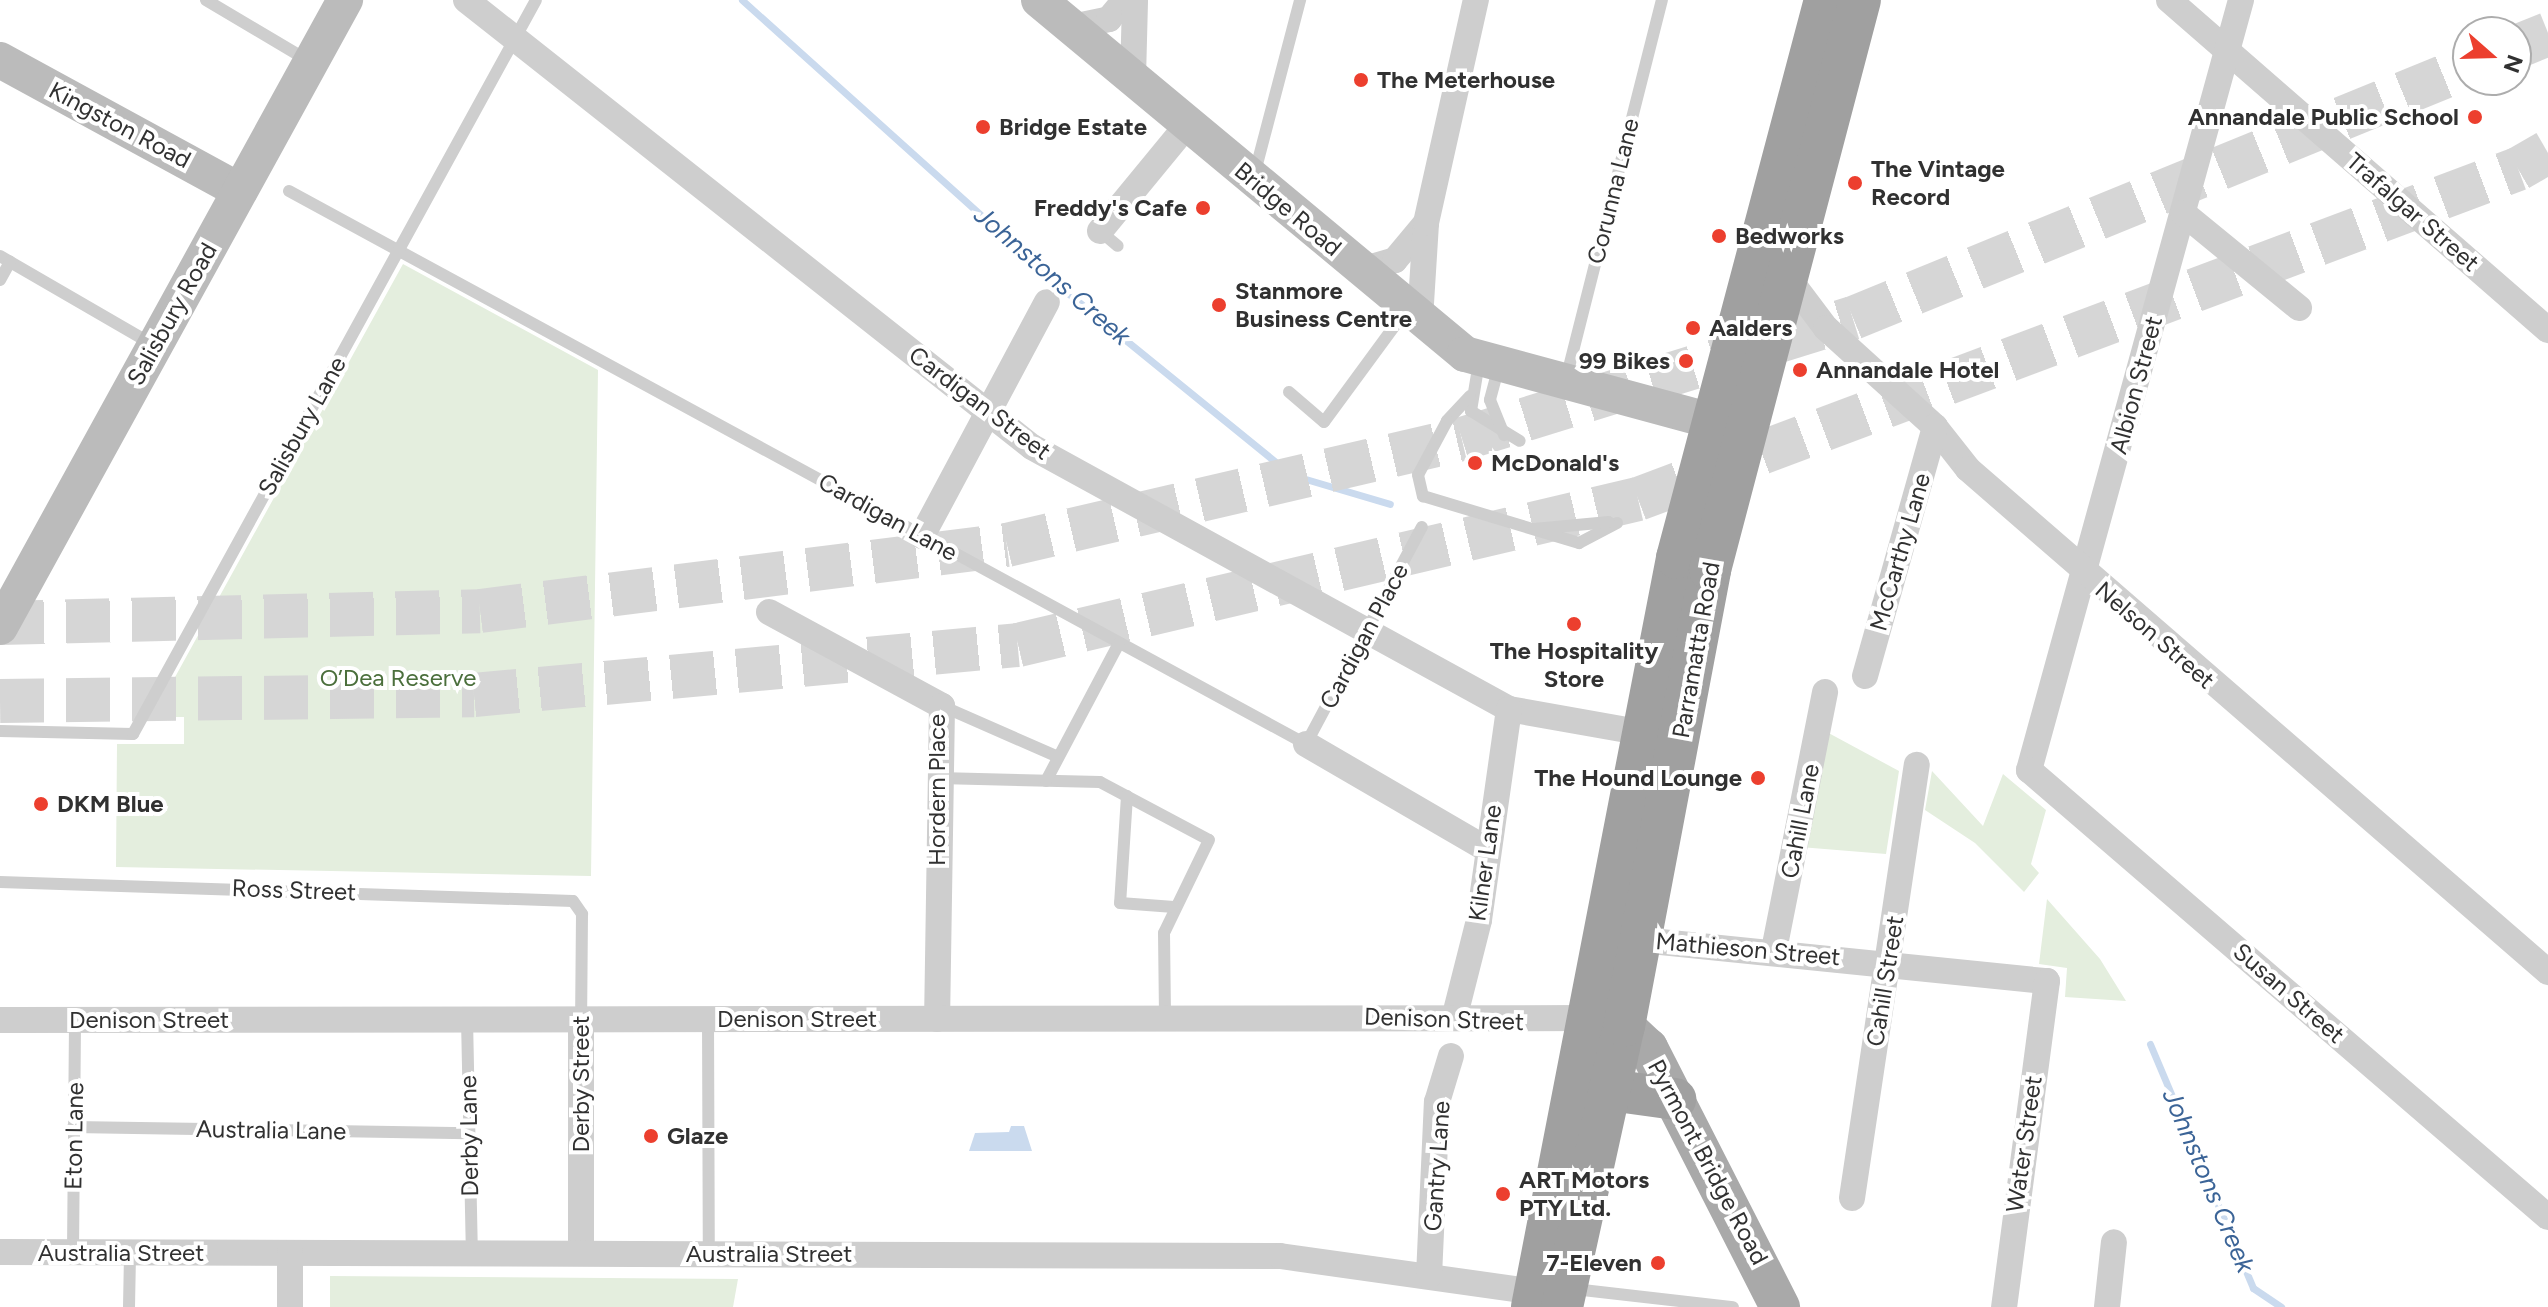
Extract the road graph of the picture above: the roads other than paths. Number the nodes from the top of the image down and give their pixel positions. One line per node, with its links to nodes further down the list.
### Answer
1 (206, 0): 19 (lane)
2 (345, 0): 19 (main road, Salisbury Road)
3 (466, 0): 16 (street, Cardigan Street)
4 (536, 0): 16 (lane, Salisbury Lane)
5 (1039, 0): 15 (main road, Bridge Road)
6 (1125, 0): 15 (street)
7 (1135, 0): 20 (street)
8 (1300, 0): 22 (lane)
9 (1476, 0): 26 (street)
10 (1662, 0): 39 (lane, Corunna Lane)
11 (1825, 0): 43 (highway, Parramatta Road)
12 (1860, 0): 31 (highway, Parramatta Road)
13 (2169, 0): 17 (street, Trafalgar Street)
14 (2241, 0): 17 (street, Albion Street)
15 (1072, 27): 20 (main road, Bridge Road)
16 (513, 40): 28 (lane, Salisbury Lane); 42 (street, Cardigan Street)
17 (2227, 51): 25 (street, Albion Street); 36 (street, Trafalgar Street)
18 (0, 60): 23 (main road, Kingston Road)
19 (309, 62): 23 (main road, Salisbury Road)
20 (1133, 78): 21 (main road, Bridge Road)
21 (1187, 125): 22 (main road, Bridge Road); 27 (street)
22 (1253, 179): 30 (main road, Bridge Road)
23 (240, 191): 37 (main road, Salisbury Road)
24 (289, 191): 28 (lane, Cardigan Lane)
25 (2183, 213): 34 (street); 50 (street, Albion Street)
26 (1426, 223): 30 (street); 35 (street)
27 (1109, 239)
28 (398, 250): 49 (lane, Cardigan Lane); 59 (lane, Salisbury Lane)
29 (5, 259): 32 (lane); 37 (lane)
30 (1361, 270): 35 (main road, Bridge Road)
31 (1786, 275): 43 (highway, Parramatta Road); 44 (street, Nelson Street)
32 (0, 280)
33 (1047, 302): 42 (street)
34 (2299, 308)
35 (1413, 314): 38 (main road, Bridge Road); 40 (lane)
36 (2548, 330)
37 (155, 345): 52 (main road, Salisbury Road)
38 (1489, 363): 39 (main road, Bridge Road); 41 (lane); 45 (lane)
39 (1565, 382): 43 (main road, Bridge Road)
40 (1289, 392)
41 (1470, 396): 45 (lane); 47 (lane)
42 (987, 411): 49 (street); 53 (street, Cardigan Street)
43 (1728, 425): 60 (highway, Parramatta Road); 72 (highway, Parramatta Road)
44 (1935, 427): 50 (street, Nelson Street); 55 (street, McCarthy Lane)
45 (1504, 435): 46 (lane)
46 (1520, 441)
47 (1613, 522)
48 (1422, 527): 53 (lane, Cardigan Place)
49 (922, 536): 54 (lane, Cardigan Lane)
50 (2084, 573): 64 (street, Albion Street); 75 (street, Nelson Street)
51 (769, 612): 57 (street, Hordern Place)
52 (0, 627)
53 (1365, 631): 58 (street, Cardigan Street); 61 (lane, Cardigan Place)
54 (1119, 643): 61 (lane, Cardigan Lane); 62 (lane)
55 (1865, 676)
56 (1825, 692): 73 (street, Cahill Lane)
57 (942, 706): 62 (lane); 65 (street, Hordern Place)
58 (1509, 709): 60 (street, Cardigan Street); 68 (street, Kilner Lane)
59 (0, 731)
60 (1644, 733): 85 (highway, Parramatta Road)
61 (1306, 744): 68 (street, Cardigan Lane)
62 (1058, 757): 66 (lane)
63 (1917, 765): 74 (street, Cahill Street)
64 (2029, 770): 92 (street, Susan Street)
65 (939, 778): 66 (lane); 81 (street, Hordern Place)
66 (1046, 781): 67 (lane)
67 (1127, 796): 70 (lane); 70 (lane)
68 (1485, 848): 77 (street, Kilner Lane)
69 (0, 882): 71 (lane, Ross Street)
70 (1174, 907): 78 (lane)
71 (582, 914): 84 (lane, Derby Street)
72 (1641, 940): 73 (street, Mathieson Street); 85 (highway, Parramatta Road)
73 (1774, 950): 74 (street, Mathieson Street)
74 (1888, 961): 76 (street, Mathieson Street); 91 (street, Cahill Street)
75 (2548, 972)
76 (2047, 981): 107 (street, Water Street)
77 (1455, 1015): 78 (street, Denison Street); 85 (street, Denison Street)
78 (1165, 1017): 81 (street, Denison Street)
79 (467, 1019): 83 (street, Denison Street); 84 (street, Denison Street); 90 (lane, Derby Lane)
80 (708, 1019): 81 (street, Denison Street); 84 (street, Denison Street); 100 (lane)
81 (937, 1019)
82 (0, 1020): 83 (street, Denison Street)
83 (75, 1020): 89 (lane, Eton Lane)
84 (581, 1021): 99 (street, Derby Street)
85 (1608, 1022): 87 (highway, Parramatta Road); 88 (main road, Pyrmont Bridge Road); 102 (highway, Parramatta Road)
86 (1451, 1056): 101 (street, Gantry Lane)
87 (1610, 1090): 88 (highway); 102 (highway, Parramatta Road)
88 (1675, 1099): 106 (main road, Pyrmont Bridge Road)
89 (73, 1127): 90 (lane, Australia Lane); 95 (lane, Eton Lane)
90 (469, 1133): 98 (lane, Derby Lane)
91 (1852, 1198)
92 (2548, 1217)
93 (2114, 1242): 108 (street)
94 (0, 1252): 95 (street, Australia Street)
95 (73, 1252): 96 (street, Australia Street)
96 (130, 1253): 97 (street, Australia Street); 103 (lane)
97 (290, 1253): 98 (street, Australia Street); 104 (street)
98 (472, 1253): 99 (street, Australia Street)
99 (581, 1253): 100 (street, Australia Street)
100 (709, 1254): 101 (street, Australia Street)
101 (1429, 1276): 102 (street, Australia Street)
102 (1549, 1298): 105 (lane)
103 (129, 1307)
104 (290, 1307)
105 (1733, 1307)
106 (1780, 1307)
107 (2004, 1307)
108 (2107, 1307)

